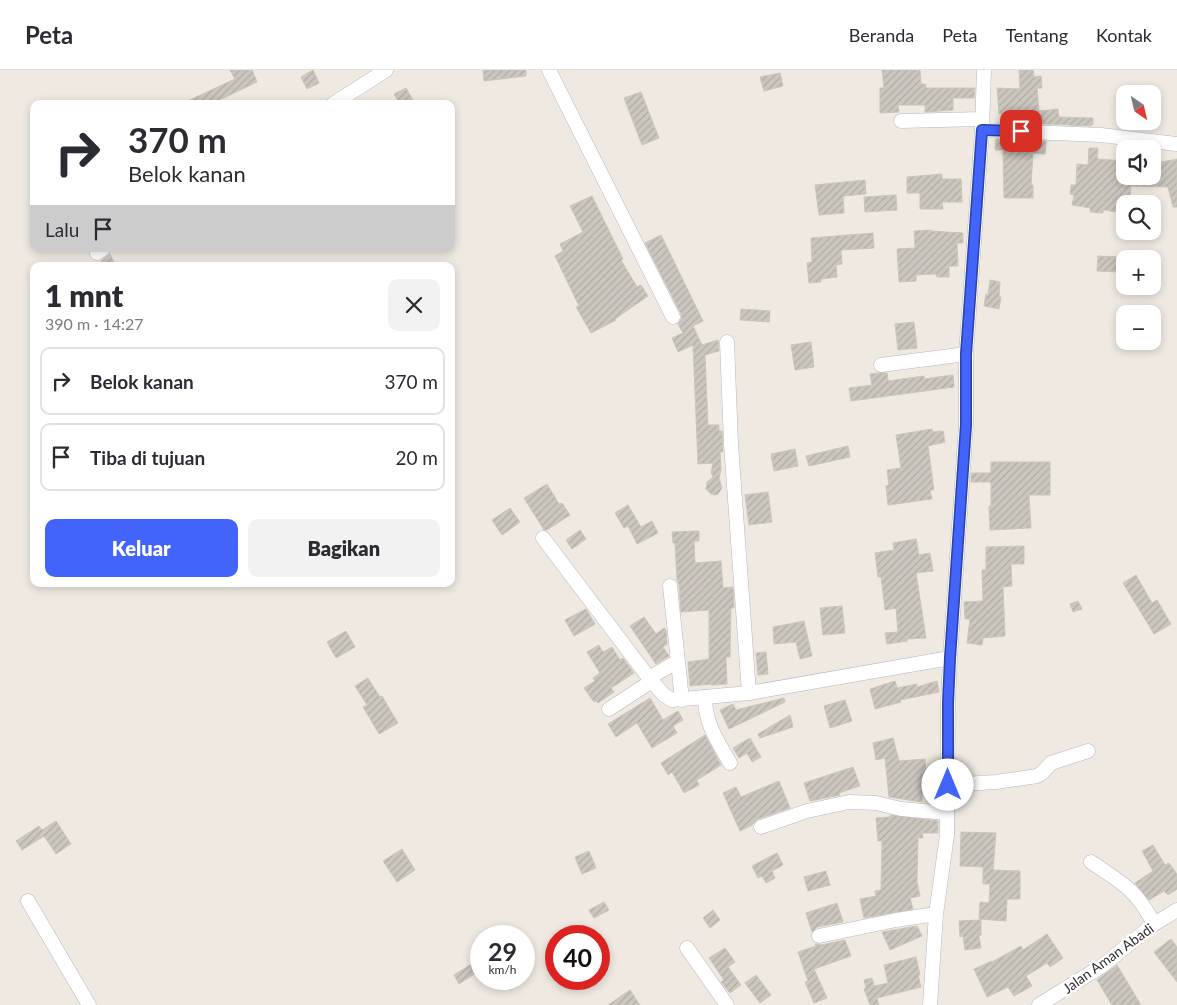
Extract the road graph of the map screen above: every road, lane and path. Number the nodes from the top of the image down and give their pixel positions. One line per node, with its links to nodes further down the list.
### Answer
1 (386, 70): 4 (street)
2 (549, 70): 8 (street)
3 (984, 70): 6 (street)
4 (338, 100)
5 (901, 121): 6 (street)
6 (981, 124): 7 (street); 10 (street)
7 (1177, 144)
8 (673, 317)
9 (727, 342): 17 (street)
10 (966, 354): 11 (street); 14 (street)
11 (881, 365)
12 (543, 538): 16 (street)
13 (670, 586): 15 (street)
14 (950, 658): 17 (street); 23 (street)
15 (678, 661): 16 (street); 19 (street)
16 (651, 680): 19 (street); 20 (street)
17 (749, 693): 18 (street)
18 (705, 697): 19 (street); 22 (street)
19 (682, 700)
20 (609, 709)
21 (1088, 751): 23 (street)
22 (730, 763)
23 (948, 785): 24 (street)
24 (947, 813): 25 (street); 29 (street)
25 (761, 827)
26 (1091, 862): 30 (street)
27 (28, 901): 33 (street)
28 (1177, 910): 30 (street, Jalan Aman Abadi)
29 (936, 914): 31 (street); 35 (street)
30 (1154, 924): 36 (street, Jalan Aman Abadi)
31 (820, 936)
32 (687, 948): 34 (street)
33 (89, 1005)
34 (727, 1005)
35 (930, 1005)
36 (1038, 1005)

